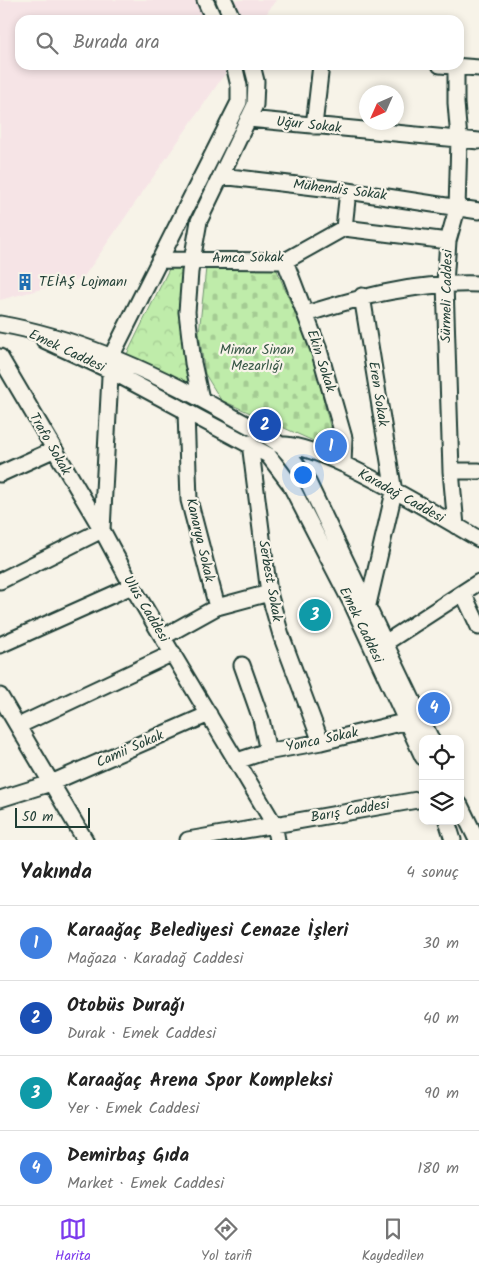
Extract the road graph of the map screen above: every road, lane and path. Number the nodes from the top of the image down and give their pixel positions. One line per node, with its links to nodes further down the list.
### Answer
1 (205, 0): 3 (street)
2 (224, 0): 4 (street)
3 (212, 15)
4 (231, 15)
5 (464, 67): 6 (street)
6 (479, 68)
7 (235, 70): 22 (street)
8 (253, 70): 11 (street)
9 (320, 70): 12 (street)
10 (456, 70): 13 (street, Sürmeli Caddesi)
11 (248, 119): 12 (street, Uğur Sokak); 15 (street)
12 (314, 126): 13 (street, Uğur Sokak)
13 (459, 139): 14 (street, Uğur Sokak); 17 (street, Sürmeli Caddesi)
14 (479, 141)
15 (221, 176): 16 (street, Mühendis Sokak); 21 (street)
16 (348, 191): 17 (street, Mühendis Sokak); 19 (street)
17 (457, 209): 18 (street); 20 (street, Sürmeli Caddesi)
18 (479, 211)
19 (344, 228): 20 (street); 23 (street, Amca Sokak)
20 (448, 241): 24 (street, Sürmeli Caddesi)
21 (192, 259): 22 (street, Amca Sokak); 23 (street, Amca Sokak); 31 (street)
22 (159, 260): 30 (street)
23 (285, 261): 27 (street, Ekin Sokak)
24 (444, 283): 25 (street); 26 (street); 38 (street, Sürmeli Caddesi)
25 (479, 284)
26 (362, 296): 27 (street); 41 (street, Eren Sokak)
27 (306, 314): 37 (street, Ekin Sokak)
28 (7, 325): 30 (street, Emek Caddesi)
29 (0, 357): 35 (street, Trafo Sokak)
30 (110, 364): 31 (street, Emek Caddesi); 32 (street, Emek Caddesi); 43 (street)
31 (201, 399): 34 (street, Emek Caddesi)
32 (186, 412): 33 (street, Emek Caddesi); 50 (street, Kanarya Sokak)
33 (250, 443): 36 (street, Emek Caddesi); 48 (street, Serbest Sokak)
34 (279, 444): 36 (street); 37 (street, Karadağ Caddesi); 51 (street, Emek Caddesi)
35 (53, 450): 40 (street); 43 (street, Trafo Sokak)
36 (268, 455): 60 (street, Emek Caddesi)
37 (343, 464): 41 (street, Karadağ Caddesi)
38 (451, 471): 39 (street); 42 (street, Sürmeli Caddesi)
39 (479, 471)
40 (0, 474)
41 (394, 492): 42 (street, Karadağ Caddesi); 51 (street)
42 (456, 526): 44 (street, Karadağ Caddesi)
43 (102, 530): 45 (street); 47 (street, Ulus Caddesi)
44 (479, 539)
45 (0, 581)
46 (479, 582): 49 (street)
47 (132, 586): 53 (street, Ulus Caddesi); 55 (street)
48 (269, 593): 50 (street); 63 (street, Serbest Sokak)
49 (464, 593): 52 (street); 54 (street)
50 (217, 607): 53 (street)
51 (367, 609): 54 (street, Emek Caddesi)
52 (479, 627)
53 (163, 637): 56 (street, Ulus Caddesi)
54 (385, 643): 62 (street, Emek Caddesi)
55 (0, 645)
56 (173, 653): 59 (street, Ulus Caddesi); 61 (street)
57 (242, 666): 65 (street)
58 (0, 696): 61 (street)
59 (209, 714): 66 (street, Ulus Caddesi); 67 (street, Camii Sokak)
60 (408, 721): 63 (street, Yonca Sokak); 64 (street, Emek Caddesi)
61 (18, 726): 67 (street)
62 (430, 735)
63 (321, 742): 65 (street, Yonca Sokak)
64 (419, 747)
65 (268, 752): 66 (street, Yonca Sokak)
66 (237, 761): 71 (street, Ulus Caddesi)
67 (51, 783): 68 (street, Camii Sokak); 74 (street)
68 (0, 799)
69 (419, 800): 71 (street, Barış Caddesi)
70 (464, 813): 78 (street)
71 (274, 824): 73 (street, Barış Caddesi); 76 (street, Ulus Caddesi)
72 (449, 825): 77 (street)
73 (213, 837): 75 (street, Barış Caddesi)
74 (85, 840)
75 (188, 840)
76 (277, 840)
77 (453, 840)
78 (477, 840)

